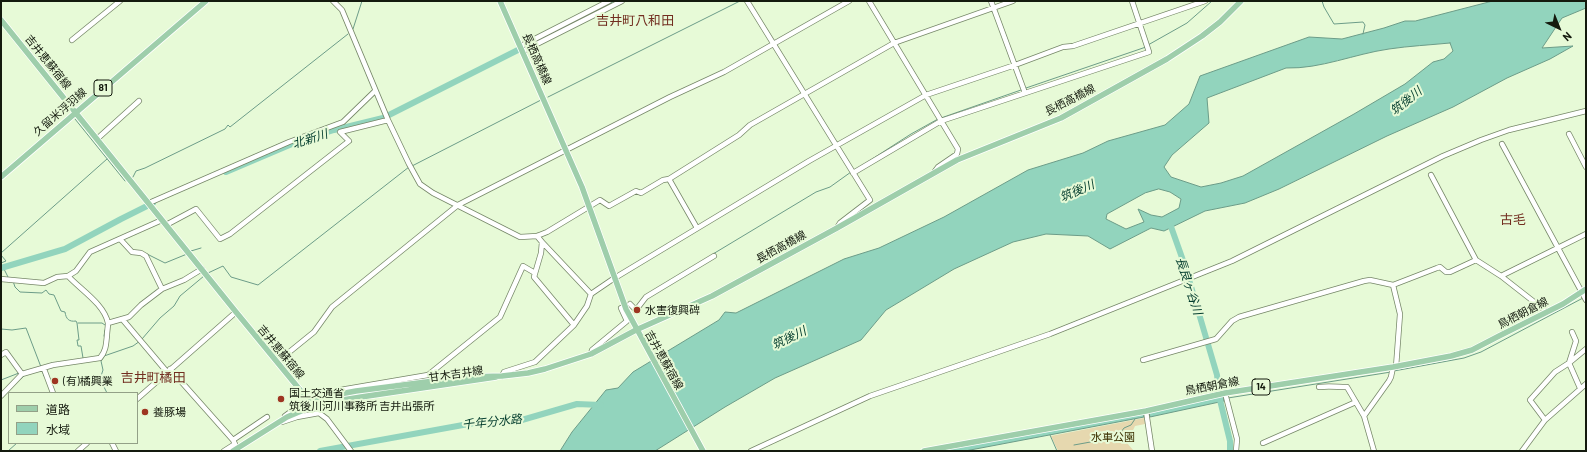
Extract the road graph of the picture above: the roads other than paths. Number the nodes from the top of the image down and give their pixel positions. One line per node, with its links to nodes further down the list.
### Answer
1 (120, 1): 18 (street)
2 (206, 1): 29 (main road, 久留米浮羽線 / 81)
3 (333, 1): 23 (street)
4 (500, 1): 21 (main road, 長栖高橋線)
5 (609, 1): 21 (street)
6 (622, 1): 21 (street)
7 (747, 1): 20 (street)
8 (849, 1): 20 (street)
9 (869, 1): 19 (street)
10 (991, 1): 15 (street)
11 (1012, 1): 15 (street)
12 (1132, 1): 17 (street)
13 (1205, 1): 17 (street)
14 (1241, 1): 38 (main road, 長栖高橋線)
15 (994, 7): 19 (street); 22 (street)
16 (1, 20): 29 (main road, 吉井恵蘇宿線)
17 (1140, 23): 22 (street); 24 (street)
18 (72, 40)
19 (894, 43): 25 (street); 26 (street)
20 (774, 44): 25 (street); 36 (street)
21 (522, 48): 36 (main road, 長栖高橋線)
22 (1015, 65): 24 (street); 26 (street)
23 (375, 91): 30 (street); 43 (street)
24 (1025, 93): 31 (street)
25 (805, 94): 35 (street); 42 (street)
26 (926, 95): 31 (street); 35 (street)
27 (139, 101): 33 (street)
28 (1586, 111): 110 (street)
29 (75, 112): 33 (main road, 吉井恵蘇宿線); 41 (main road, 久留米浮羽線 / 81)
30 (388, 120): 44 (street); 46 (street)
31 (940, 120): 38 (street); 39 (street)
32 (1569, 134): 37 (street)
33 (97, 139): 43 (main road, 吉井恵蘇宿線)
34 (1502, 144): 53 (street)
35 (836, 145): 39 (street); 47 (street)
36 (567, 150): 44 (street); 45 (main road, 長栖高橋線)
37 (1586, 167)
38 (935, 172): 48 (main road, 長栖高橋線)
39 (853, 173): 48 (street)
40 (1431, 174): 55 (street)
41 (1, 177)
42 (669, 178): 45 (street); 47 (street)
43 (150, 205): 46 (main road, 吉井恵蘇宿線)
44 (458, 205): 50 (street); 81 (street)
45 (589, 206): 50 (street); 75 (main road, 長栖高橋線)
46 (164, 223): 51 (street); 56 (main road, 吉井恵蘇宿線)
47 (697, 228): 59 (street)
48 (837, 228): 75 (main road, 長栖高橋線)
49 (1586, 234): 53 (street)
50 (537, 236): 52 (street)
51 (120, 239): 58 (street); 64 (street)
52 (542, 242): 57 (street); 66 (street)
53 (1558, 249): 60 (street); 65 (street)
54 (714, 256): 68 (street)
55 (1476, 260): 60 (street); 63 (street)
56 (205, 272): 64 (street); 70 (main road, 吉井恵蘇宿線)
57 (535, 273): 74 (street); 94 (street)
58 (68, 276): 61 (street); 73 (street)
59 (618, 276)
60 (1501, 276): 71 (street)
61 (1, 279)
62 (613, 279): 66 (street)
63 (1393, 285): 80 (street); 83 (street)
64 (162, 289): 72 (street)
65 (1584, 293): 67 (street); 71 (main road, 鳥栖朝倉線 / 14)
66 (591, 294): 74 (street)
67 (1586, 300)
68 (630, 304)
69 (621, 308): 78 (street)
70 (236, 312): 81 (main road, 吉井恵蘇宿線); 85 (street)
71 (1547, 312): 83 (main road, 鳥栖朝倉線 / 14)
72 (123, 320): 73 (street); 85 (street)
73 (108, 323): 84 (street)
74 (574, 324): 87 (street)
75 (637, 332): 78 (main road, 吉井恵蘇宿線); 109 (main road, 吉井恵蘇宿線)
76 (1572, 332): 82 (street)
77 (1586, 349): 82 (street)
78 (591, 354): 87 (main road, 吉井恵蘇宿線)
79 (1, 355): 86 (street)
80 (1143, 360)
81 (277, 362): 94 (main road, 吉井恵蘇宿線)
82 (1569, 363): 90 (street); 100 (street)
83 (1394, 368): 92 (main road, 鳥栖朝倉線 / 14); 98 (street)
84 (42, 369): 86 (street); 91 (street)
85 (169, 371): 95 (street); 102 (street)
86 (21, 373): 93 (street)
87 (502, 376): 94 (main road, 吉井恵蘇宿線); 101 (main road, 甘木吉井線)
88 (1586, 384): 90 (street)
89 (1319, 387): 96 (street)
90 (1580, 388): 100 (street)
91 (53, 392)
92 (1225, 394): 97 (main road, 鳥栖朝倉線 / 14); 113 (street)
93 (1, 396)
94 (306, 397): 101 (street)
95 (138, 398)
96 (1356, 402): 98 (street); 103 (street)
97 (1147, 412): 111 (main road, 鳥栖朝倉線 / 14); 112 (street)
98 (1364, 416): 114 (street)
99 (267, 417): 102 (street)
100 (1545, 420): 115 (street)
101 (272, 426): 107 (main road, 甘木吉井線); 108 (street)
102 (233, 440): 106 (street)
103 (1263, 443)
104 (86, 444): 105 (street)
105 (78, 451)
106 (224, 451)
107 (233, 451)
108 (351, 451)
109 (703, 451)
110 (751, 451)
111 (924, 451)
112 (1152, 451)
113 (1236, 451)
114 (1374, 451)
115 (1522, 451)

